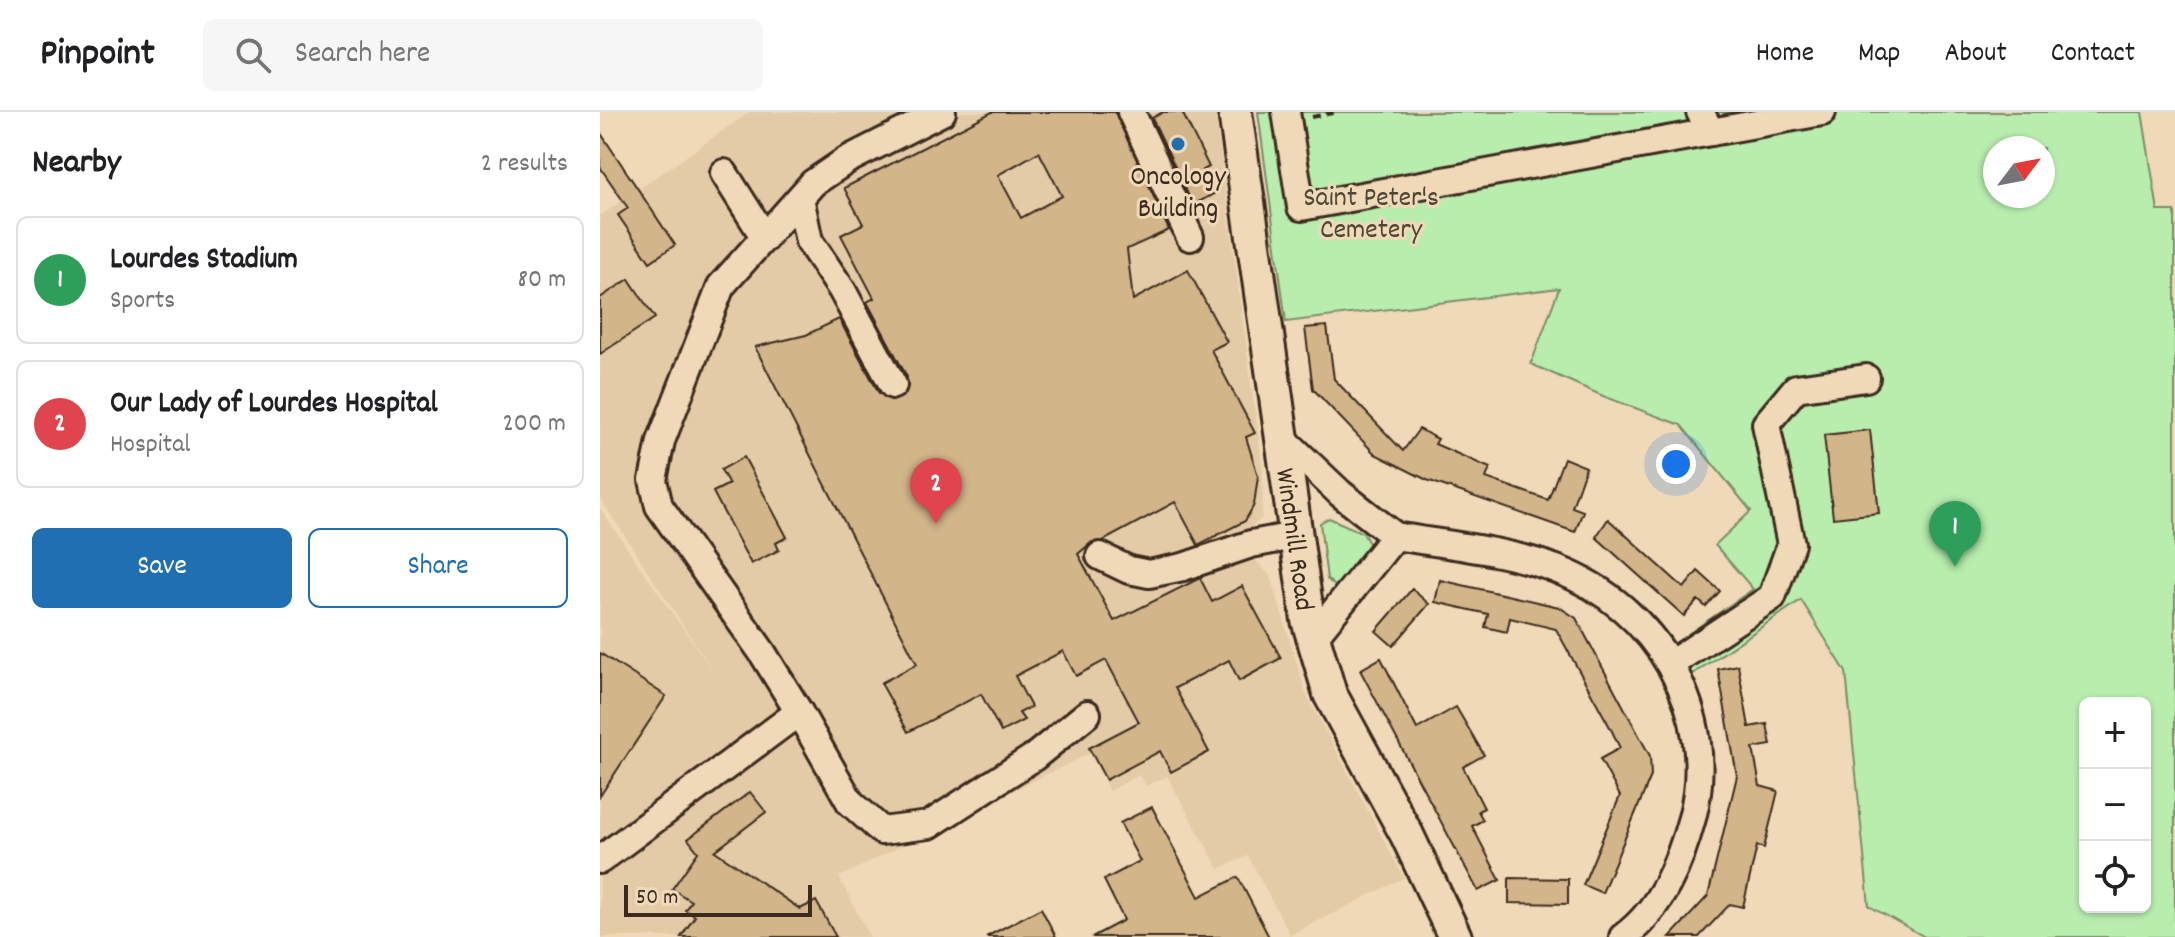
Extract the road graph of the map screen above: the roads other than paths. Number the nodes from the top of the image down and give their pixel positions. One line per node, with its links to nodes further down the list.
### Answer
1 (942, 112): 6 (street)
2 (1131, 112): 10 (street)
3 (1235, 112): 14 (main road, Windmill Road)
4 (1286, 112): 7 (street)
5 (1822, 112): 7 (street)
6 (901, 121): 9 (street)
7 (1706, 122)
8 (724, 173): 11 (street)
9 (800, 198): 11 (street); 13 (street)
10 (1190, 237)
11 (765, 238): 20 (street)
12 (1866, 378): 19 (street)
13 (893, 385)
14 (1282, 438): 15 (main road, Windmill Road); 16 (street)
15 (1294, 536): 17 (street); 18 (main road, Windmill Road)
16 (1395, 536): 18 (street); 19 (street)
17 (1100, 556)
18 (1313, 638): 23 (main road, Windmill Road)
19 (1672, 663): 24 (street)
20 (799, 712): 21 (street); 22 (street)
21 (1087, 714)
22 (600, 860)
23 (1455, 937)
24 (1623, 937)

